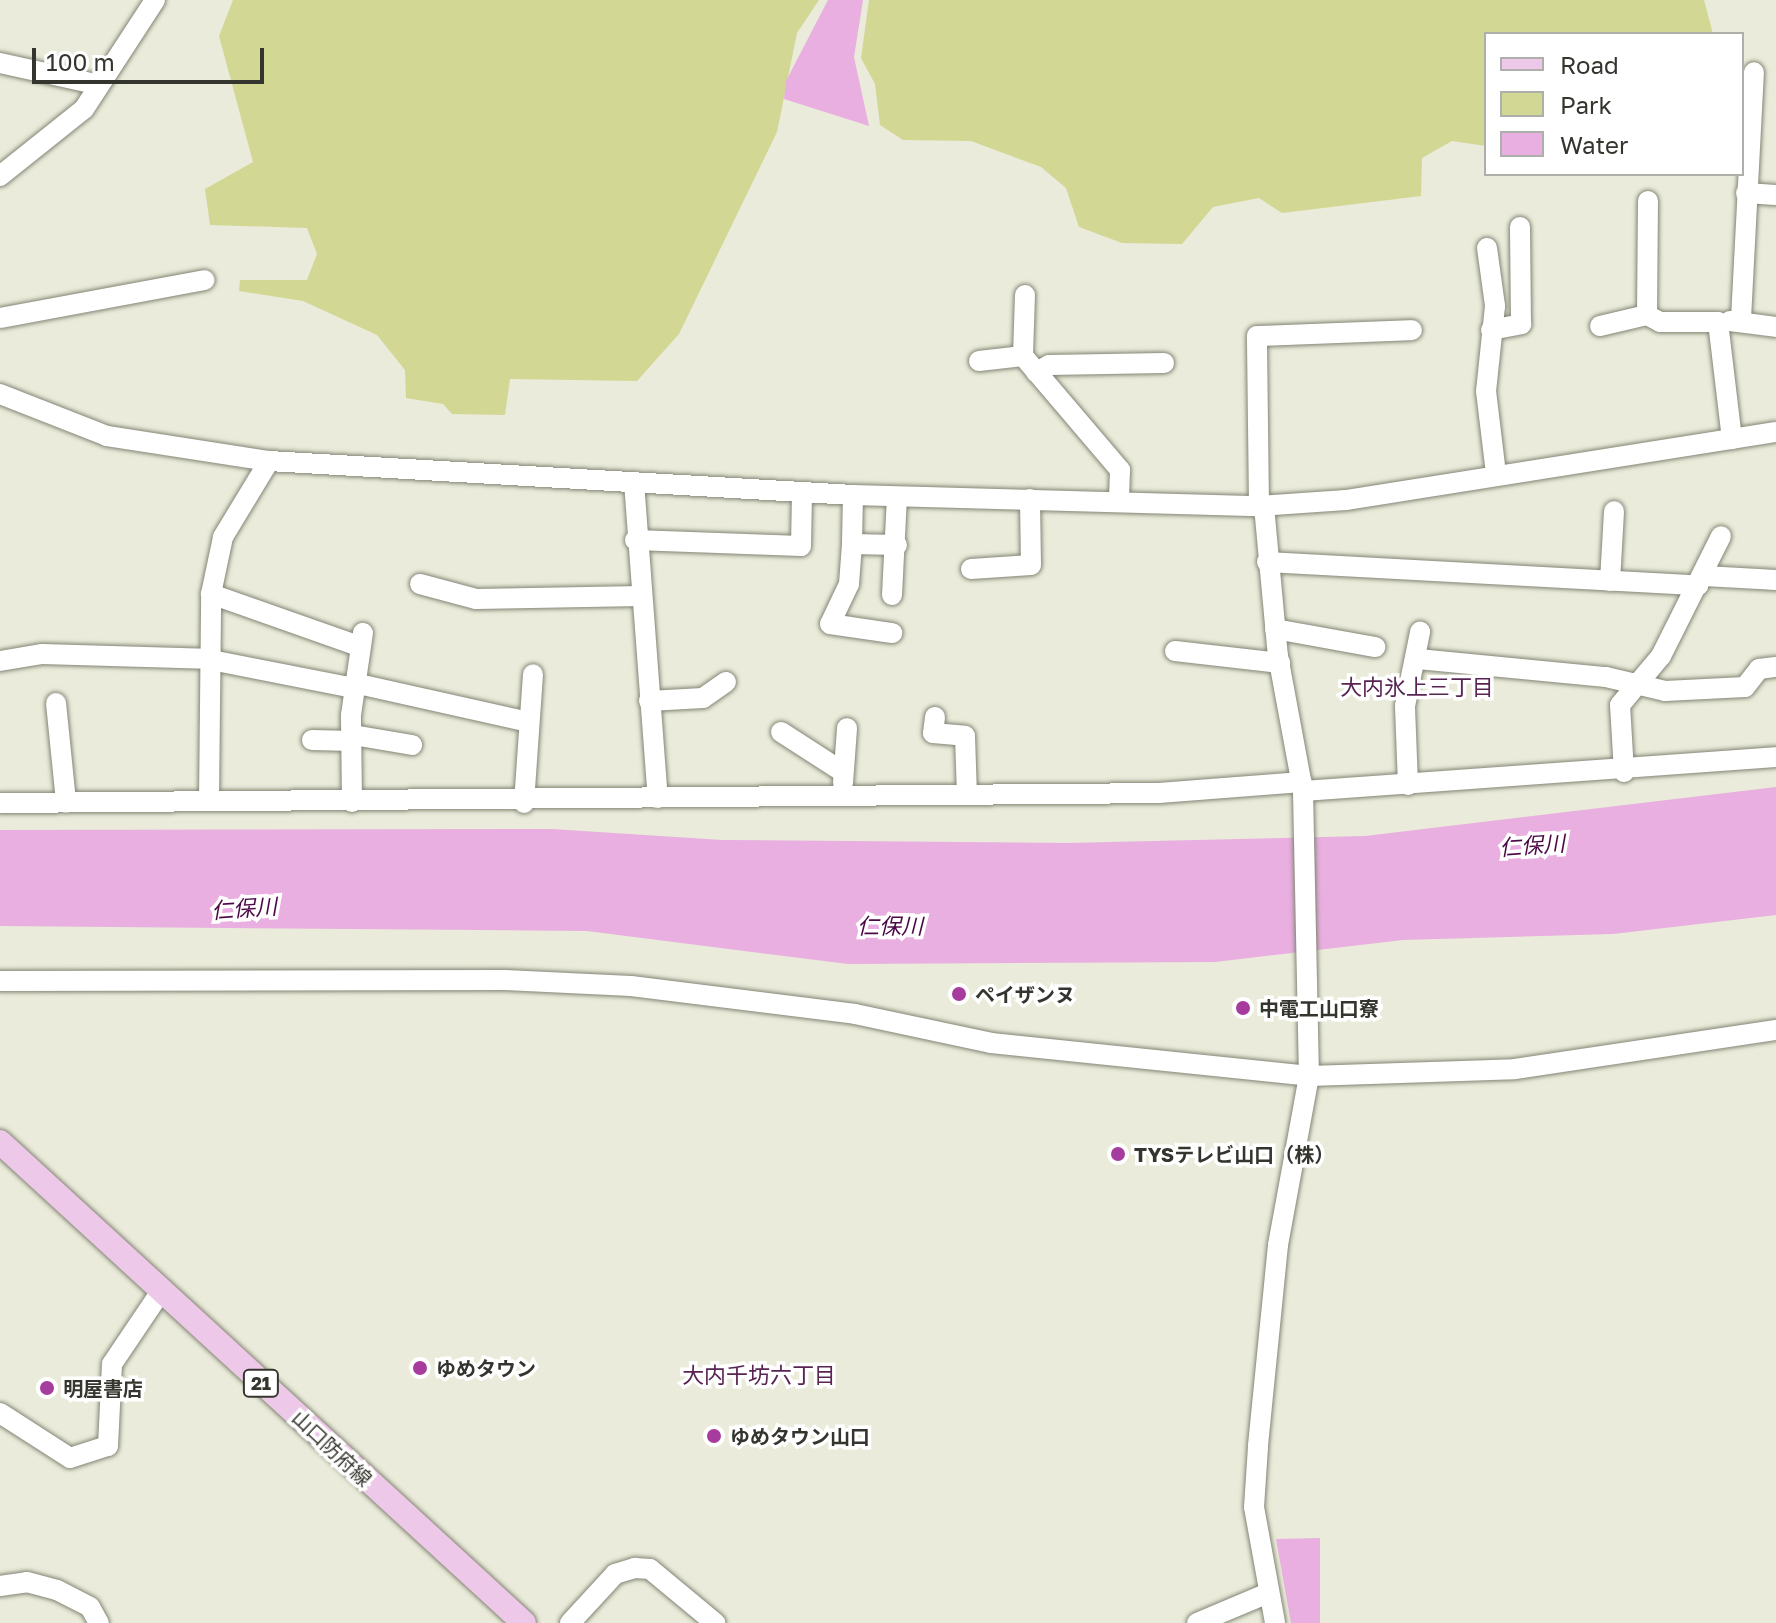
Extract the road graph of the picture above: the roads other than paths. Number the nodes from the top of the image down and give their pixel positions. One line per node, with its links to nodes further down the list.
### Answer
1 (155, 0): 5 (street)
2 (0, 63): 5 (street)
3 (1748, 71): 4 (street); 7 (street)
4 (1776, 76)
5 (100, 85): 6 (street)
6 (0, 176)
7 (1746, 193): 8 (street); 16 (street)
8 (1776, 195)
9 (1648, 201): 14 (street)
10 (1520, 227): 21 (street)
11 (1487, 248): 21 (street)
12 (205, 280): 15 (street)
13 (1025, 295): 24 (street)
14 (1647, 315): 17 (street); 18 (street)
15 (0, 318)
16 (1741, 319): 17 (street); 19 (street)
17 (1718, 322): 27 (street)
18 (1600, 326)
19 (1776, 327)
20 (1412, 330): 36 (street)
21 (1491, 330): 29 (street)
22 (979, 361): 24 (street)
23 (1164, 363): 24 (street)
24 (1030, 364): 35 (street)
25 (0, 394): 28 (street)
26 (1776, 432): 27 (street)
27 (1732, 439): 29 (street)
28 (269, 461): 30 (street); 48 (street)
29 (1496, 474): 36 (street)
30 (634, 482): 31 (street); 39 (street)
31 (802, 492): 32 (street); 39 (street)
32 (853, 495): 33 (street); 40 (street)
33 (897, 497): 34 (street); 41 (street)
34 (1030, 499): 35 (street); 43 (street)
35 (1119, 502): 36 (street)
36 (1262, 506): 42 (street)
37 (1614, 511): 45 (street)
38 (1721, 536): 46 (street)
39 (635, 540): 50 (street)
40 (852, 544): 41 (street); 53 (street)
41 (897, 545): 49 (street)
42 (1267, 562): 45 (street); 51 (street)
43 (971, 569)
44 (1776, 580): 46 (street)
45 (1610, 581): 46 (street)
46 (1701, 581): 64 (street)
47 (420, 584): 50 (street)
48 (211, 594): 56 (street); 63 (street)
49 (892, 595)
50 (642, 596): 65 (street)
51 (1275, 629): 54 (street); 59 (street)
52 (1420, 632): 57 (street)
53 (892, 633)
54 (1375, 647)
55 (1175, 651): 59 (street)
56 (206, 659): 58 (street); 63 (street); 82 (street)
57 (1418, 659): 64 (street); 77 (street)
58 (0, 661)
59 (1280, 663): 78 (street)
60 (1776, 667): 64 (street)
61 (533, 674): 68 (street)
62 (726, 682): 65 (street)
63 (354, 686): 68 (street); 71 (street)
64 (1639, 690): 76 (street)
65 (649, 701): 81 (street)
66 (56, 703): 83 (street)
67 (935, 717): 80 (street)
68 (529, 722): 86 (street)
69 (847, 728): 75 (street)
70 (781, 732): 75 (street)
71 (353, 738): 72 (street); 73 (street); 84 (street)
72 (312, 740)
73 (412, 745)
74 (1776, 757): 76 (street)
75 (843, 772): 79 (street)
76 (1624, 772): 77 (street)
77 (1408, 785): 78 (street)
78 (1303, 791): 80 (street); 89 (street)
79 (843, 795): 80 (street); 81 (street)
80 (967, 795)
81 (658, 798): 86 (street)
82 (209, 801): 83 (street); 84 (street)
83 (66, 802): 85 (street)
84 (352, 802): 86 (street)
85 (0, 803)
86 (524, 803)
87 (0, 981): 89 (street)
88 (1776, 1030): 89 (street)
89 (1309, 1076): 94 (street)
90 (0, 1142): 91 (main road, 山口防府線 / 21)
91 (162, 1290): 92 (street); 96 (main road, 山口防府線 / 21)
92 (0, 1413)
93 (0, 1586): 95 (street)
94 (1266, 1594): 99 (street); 100 (street)
95 (99, 1623)
96 (524, 1623)
97 (570, 1623): 98 (street)
98 (715, 1623)
99 (1197, 1623)
100 (1275, 1623)

